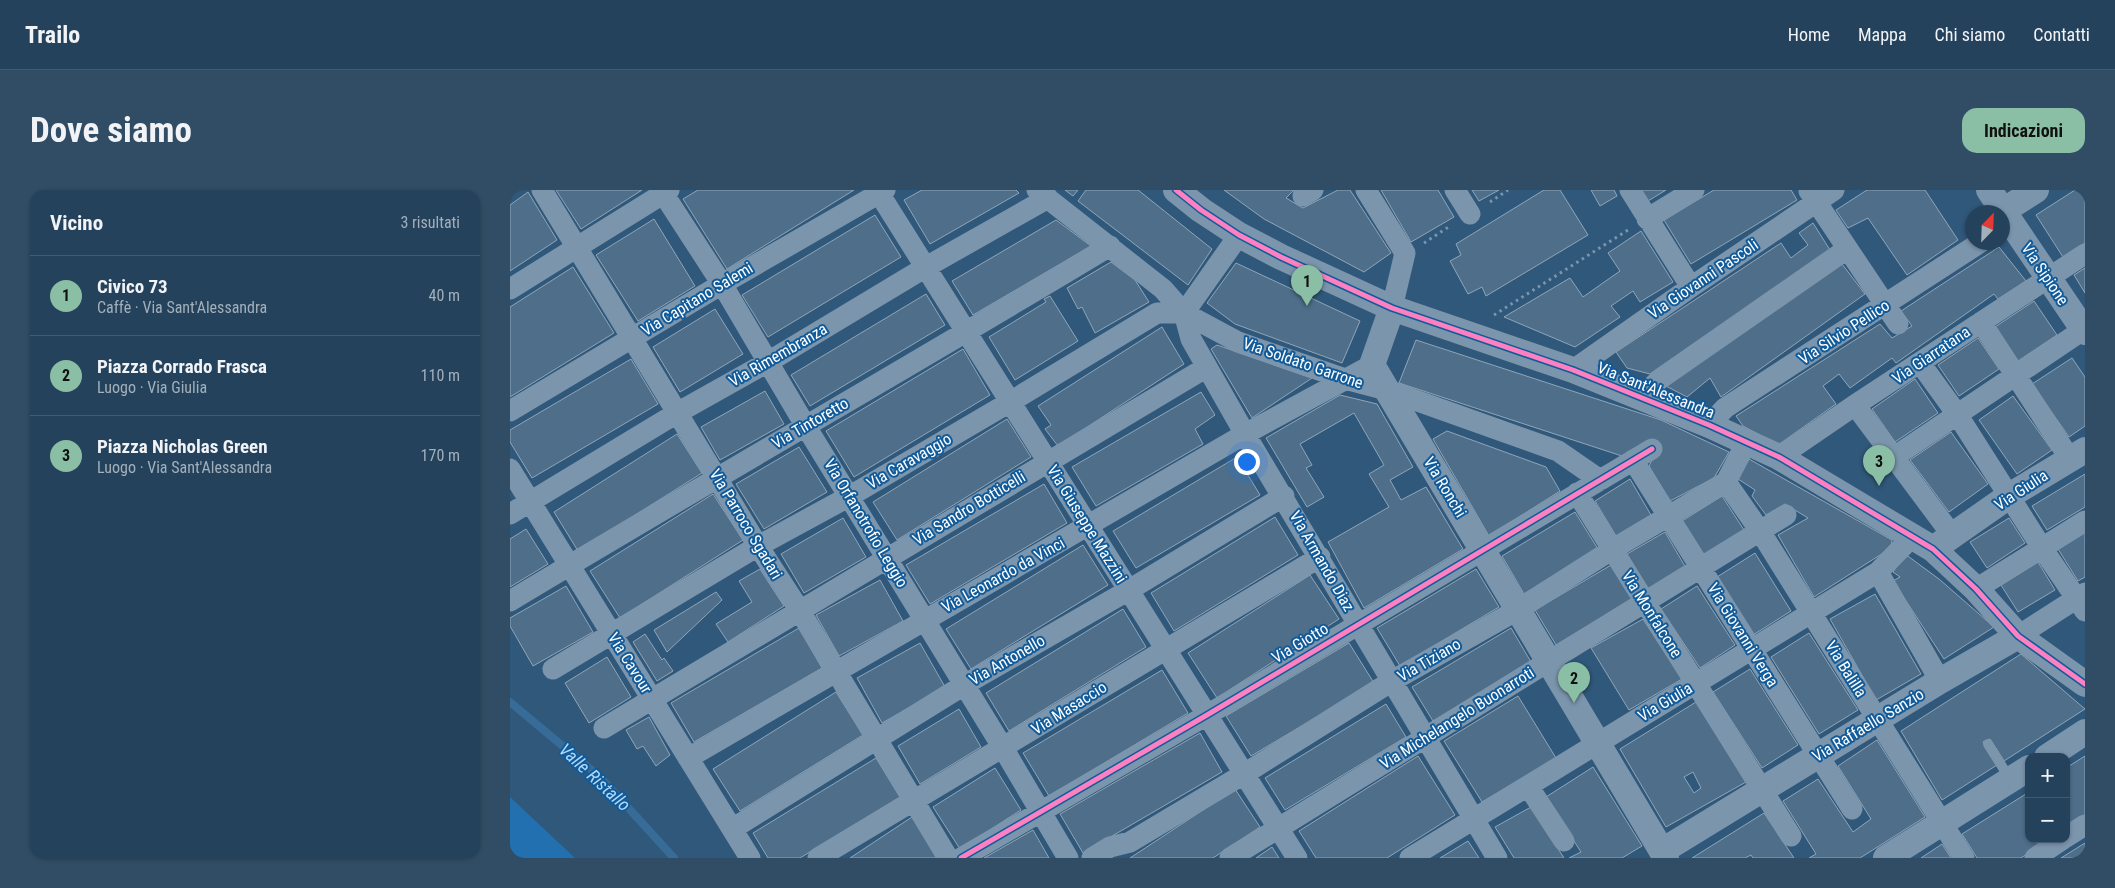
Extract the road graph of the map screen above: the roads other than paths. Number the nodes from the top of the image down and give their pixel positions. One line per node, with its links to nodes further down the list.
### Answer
1 (542, 190): 19 (street, Via Parroco Sgadari)
2 (1176, 190): 17 (street, Via Sant'Alessandra)
3 (1366, 190): 29 (street)
4 (1455, 190): 14 (street)
5 (1630, 190): 15 (street)
6 (1694, 190): 15 (street)
7 (1834, 190): 12 (street, Via Giovanni Pascoli)
8 (2036, 190): 13 (street)
9 (664, 191): 19 (street); 25 (street, Via Orfanotrofio Leggio)
10 (880, 191): 23 (street, Via Giuseppe Mazzini); 25 (street, Via Capitano Salemi)
11 (1042, 194): 18 (street, Via Soldato Garrone); 23 (street, Via Rimembranza)
12 (1813, 196): 20 (street); 26 (street, Via Giovanni Pascoli)
13 (2010, 208)
14 (1470, 214)
15 (1647, 218): 26 (street)
16 (2010, 225): 24 (street, Via Sipione)
17 (1239, 235): 29 (street, Via Sant'Alessandra); 30 (street)
18 (1110, 246): 30 (street, Via Soldato Garrone); 34 (street, Via Tintoretto)
19 (576, 247): 27 (street); 35 (street, Via Parroco Sgadari)
20 (1847, 249): 28 (street); 44 (street)
21 (1969, 250): 28 (street, Via Silvio Pellico)
22 (2085, 254): 24 (street, Via Giarratana)
23 (926, 267): 34 (street, Via Giuseppe Mazzini); 36 (street, Via Rimembranza)
24 (2047, 278): 31 (street, Via Giarratana); 33 (street, Via Sipione)
25 (722, 284): 35 (street, Via Capitano Salemi); 36 (street, Via Orfanotrofio Leggio)
26 (1691, 286): 40 (street, Via Giovanni Pascoli)
27 (510, 289)
28 (1885, 306): 32 (street); 51 (street, Via Silvio Pellico)
29 (1392, 308): 38 (street); 40 (street, Via Sant'Alessandra)
30 (1184, 313): 39 (street, Via Armando Diaz); 42 (street, Via Soldato Garrone); 45 (street, Via Caravaggio)
31 (1981, 322): 37 (street, Via Giarratana); 41 (street)
32 (1898, 324)
33 (2084, 331): 41 (street)
34 (967, 332): 45 (street, Via Giuseppe Mazzini); 50 (street, Via Tintoretto)
35 (632, 338): 47 (street, Via Capitano Salemi); 48 (street, Via Parroco Sgadari)
36 (768, 362): 48 (street, Via Rimembranza); 50 (street, Via Orfanotrofio Leggio)
37 (1920, 363): 46 (street, Via Giarratana); 49 (street)
38 (1372, 365): 42 (street, Via Leonardo da Vinci); 43 (street, Via Ronchi)
39 (1208, 367): 52 (street, Via Armando Diaz); 59 (street, Via Sandro Botticelli)
40 (1573, 370): 44 (street, Via Sant'Alessandra)
41 (2016, 375): 49 (street); 55 (street)
42 (1345, 379): 43 (street, Via Soldato Garrone); 52 (street, Via Leonardo da Vinci)
43 (1387, 390): 62 (street, Via Soldato Garrone); 78 (street, Via Ronchi)
44 (1641, 397): 51 (street, Via Sant'Alessandra)
45 (1010, 402): 59 (street, Via Giuseppe Mazzini); 65 (street, Via Caravaggio)
46 (1855, 405): 56 (street); 57 (street, Via Giarratana)
47 (510, 411)
48 (677, 413): 61 (street, Via Parroco Sgadari); 68 (street, Via Rimembranza)
49 (1957, 414): 56 (street); 67 (street)
50 (805, 425): 61 (street, Via Tintoretto); 65 (street, Via Orfanotrofio Leggio)
51 (1709, 425): 53 (street, Via Sant'Alessandra)
52 (1245, 434): 66 (street, Via Armando Diaz); 73 (street, Via Leonardo da Vinci)
53 (1746, 443): 57 (street, Via Sant'Alessandra); 63 (street)
54 (1652, 449): 58 (street, Via Giotto)
55 (2077, 455): 67 (street, Via Giulia)
56 (1894, 457): 75 (street)
57 (1779, 458): 75 (street, Via Sant'Alessandra)
58 (1633, 460): 62 (street, Via Giotto); 70 (street, Via Giovanni Verga)
59 (1048, 462): 73 (street, Via Giuseppe Mazzini); 80 (street, Via Sandro Botticelli)
60 (510, 469): 68 (street, Via Cavour)
61 (717, 477): 76 (street, Via Parroco Sgadari); 82 (street, Via Tintoretto)
62 (1600, 480): 64 (street, Via Giotto)
63 (1726, 482): 70 (street, Via Tiziano); 74 (street, Via Balilla)
64 (1577, 493): 78 (street, Via Giotto); 79 (street, Via Monfalcone)
65 (850, 496): 76 (street, Via Caravaggio); 80 (street, Via Orfanotrofio Leggio)
66 (1284, 496): 81 (street, Via Armando Diaz); 86 (street, Via Antonello)
67 (2009, 496): 75 (street, Via Giulia); 77 (street)
68 (530, 502): 69 (street, Via Rimembranza); 82 (street, Via Cavour)
69 (510, 514)
70 (1669, 515): 79 (street, Via Tiziano); 83 (street, Via Giovanni Verga)
71 (1786, 515): 74 (street, Via Michelangelo Buonarroti)
72 (2085, 521): 77 (street)
73 (1089, 526): 86 (street, Via Giuseppe Mazzini); 93 (street, Via Leonardo da Vinci)
74 (1760, 531): 83 (street, Via Michelangelo Buonarroti); 92 (street, Via Balilla)
75 (1933, 540): 84 (street, Via Giulia); 85 (street, Via Sant'Alessandra)
76 (758, 546): 91 (street, Via Parroco Sgadari); 95 (street, Via Caravaggio)
77 (2042, 548): 85 (street); 88 (street)
78 (1482, 549): 90 (street, Via Ronchi); 94 (street, Via Giotto)
79 (1613, 549): 89 (street, Via Monfalcone); 90 (street, Via Tiziano)
80 (887, 557): 91 (street, Via Sandro Botticelli); 93 (street, Via Orfanotrofio Leggio)
81 (1320, 558): 94 (street, Via Armando Diaz); 97 (street, Via Masaccio)
82 (569, 566): 87 (street, Via Tintoretto); 95 (street, Via Cavour)
83 (1701, 568): 89 (street, Via Michelangelo Buonarroti); 98 (street, Via Giovanni Verga)
84 (1878, 572): 92 (street, Via Giulia); 103 (street)
85 (1976, 589): 96 (street, Via Sant'Alessandra)
86 (1129, 590): 97 (street, Via Giuseppe Mazzini); 106 (street, Via Antonello)
87 (510, 601)
88 (2082, 601): 96 (street, Via Raffaello Sanzio)
89 (1645, 602): 99 (street, Via Michelangelo Buonarroti); 104 (street, Via Monfalcone)
90 (1519, 609): 99 (street, Via Ronchi); 102 (street, Via Tiziano)
91 (800, 611): 101 (street, Via Parroco Sgadari); 107 (street, Via Sandro Botticelli)
92 (1811, 612): 98 (street, Via Giulia); 109 (street, Via Balilla)
93 (924, 620): 101 (street, Via Leonardo da Vinci); 106 (street, Via Orfanotrofio Leggio)
94 (1358, 623): 102 (street, Via Armando Diaz); 108 (street, Via Giotto)
95 (611, 634): 100 (street, Via Caravaggio); 107 (street, Via Cavour)
96 (2018, 636): 103 (street, Via Raffaello Sanzio); 105 (street, Via Sant'Alessandra)
97 (1166, 648): 108 (street, Via Giuseppe Mazzini); 116 (street, Via Masaccio)
98 (1751, 649): 104 (street, Via Giulia); 118 (street, Via Giovanni Verga)
99 (1549, 661): 112 (street, Via Michelangelo Buonarroti); 114 (street, Via Ronchi)
100 (553, 669)
101 (837, 673): 113 (street, Via Parroco Sgadari); 119 (street, Via Leonardo da Vinci)
102 (1392, 681): 112 (street, Via Armando Diaz); 120 (street, Via Tiziano)
103 (1940, 681): 109 (street, Via Raffaello Sanzio)
104 (1696, 683): 114 (street, Via Giulia); 123 (street, Via Monfalcone)
105 (2085, 684)
106 (964, 685): 113 (street, Via Antonello); 116 (street, Via Orfanotrofio Leggio)
107 (652, 699): 110 (street, Via Sandro Botticelli); 119 (street, Via Cavour)
108 (1207, 714): 120 (street, Via Giuseppe Mazzini); 126 (street, Via Giotto)
109 (1877, 719): 118 (street, Via Raffaello Sanzio); 128 (street, Via Balilla)
110 (604, 728)
111 (2085, 732): 117 (street)
112 (1425, 737): 127 (street, Via Armando Diaz); 131 (street, Via Michelangelo Buonarroti)
113 (877, 740): 124 (street, Via Parroco Sgadari); 130 (street, Via Antonello)
114 (1598, 743): 122 (street, Via Giulia); 136 (street)
115 (1988, 744): 121 (lane)
116 (1003, 748): 124 (street, Via Masaccio); 126 (street, Via Orfanotrofio Leggio)
117 (2053, 753)
118 (1818, 755): 123 (street, Via Raffaello Sanzio); 125 (street, Via Giovanni Verga)
119 (688, 758): 130 (street, Via Cavour)
120 (1244, 774): 131 (street, Via Giuseppe Mazzini); 142 (street, Via Tiziano)
121 (2020, 774): 128 (street)
122 (1528, 786): 127 (street, Via Giulia); 134 (street)
123 (1762, 790): 133 (street, Via Monfalcone); 136 (street, Via Raffaello Sanzio)
124 (914, 801): 138 (street, Via Masaccio); 139 (street, Via Parroco Sgadari)
125 (1852, 809)
126 (1040, 811): 140 (street, Via Giotto); 141 (street, Via Orfanotrofio Leggio)
127 (1474, 819): 145 (street, Via Giulia); 146 (street, Via Armando Diaz)
128 (1941, 823): 147 (street); 148 (street, Via Balilla)
129 (2085, 825): 132 (street)
130 (732, 829): 137 (street, Via Cavour)
131 (1279, 829): 143 (street, Via Michelangelo Buonarroti); 144 (street, Via Giuseppe Mazzini)
132 (2070, 835)
133 (1791, 836)
134 (1564, 841)
135 (2058, 843): 149 (street)
136 (1659, 856)
137 (750, 858)
138 (818, 858)
139 (948, 858)
140 (961, 858)
141 (1068, 858)
142 (1092, 858)
143 (1230, 858)
144 (1297, 858)
145 (1410, 858)
146 (1497, 858)
147 (1886, 858)
148 (1964, 858)
149 (2035, 858)

